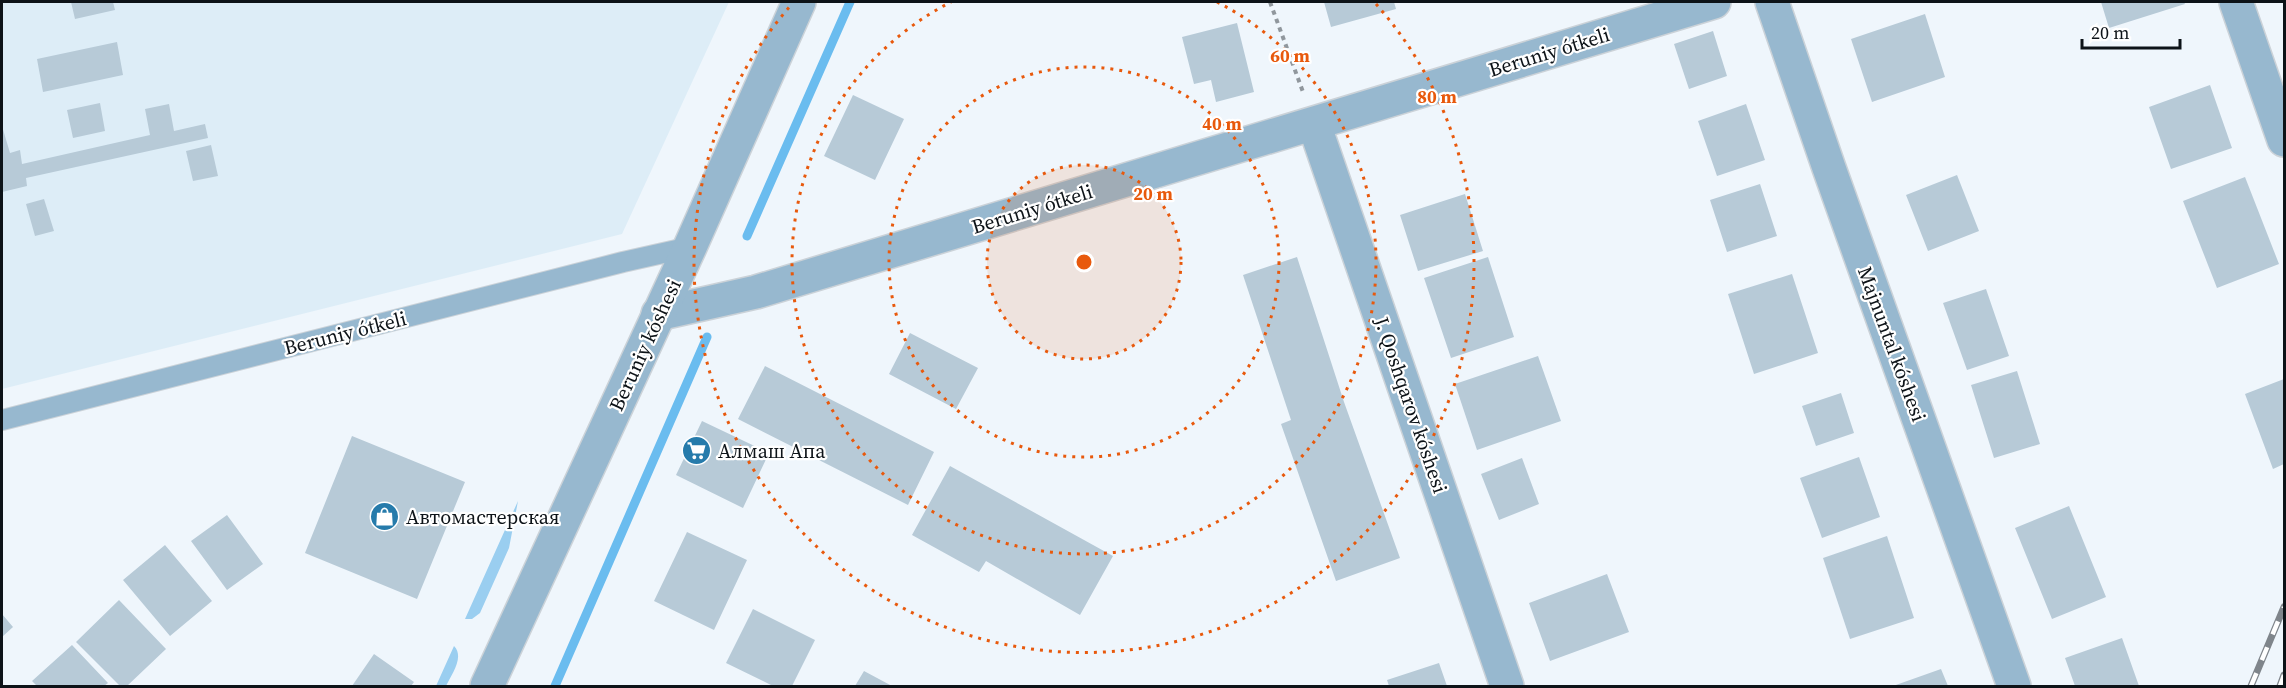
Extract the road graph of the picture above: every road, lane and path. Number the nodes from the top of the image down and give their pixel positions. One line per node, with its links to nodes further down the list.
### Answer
1 (800, 2): 8 (street, Beruniy kóshesi)
2 (1270, 2): 6 (path)
3 (1714, 2): 6 (street, Beruniy ótkeli)
4 (1772, 2): 13 (street, Majnuntal kóshesi)
5 (2236, 2): 7 (street)
6 (1314, 124): 9 (street, Beruniy ótkeli); 12 (street, J. Qoshqarov kóshesi)
7 (2284, 141)
8 (690, 248): 9 (street, Beruniy kóshesi); 10 (lane, Beruniy ótkeli)
9 (658, 314): 11 (street, Beruniy kóshesi)
10 (2, 420)
11 (487, 687)
12 (1507, 687)
13 (2014, 687)

